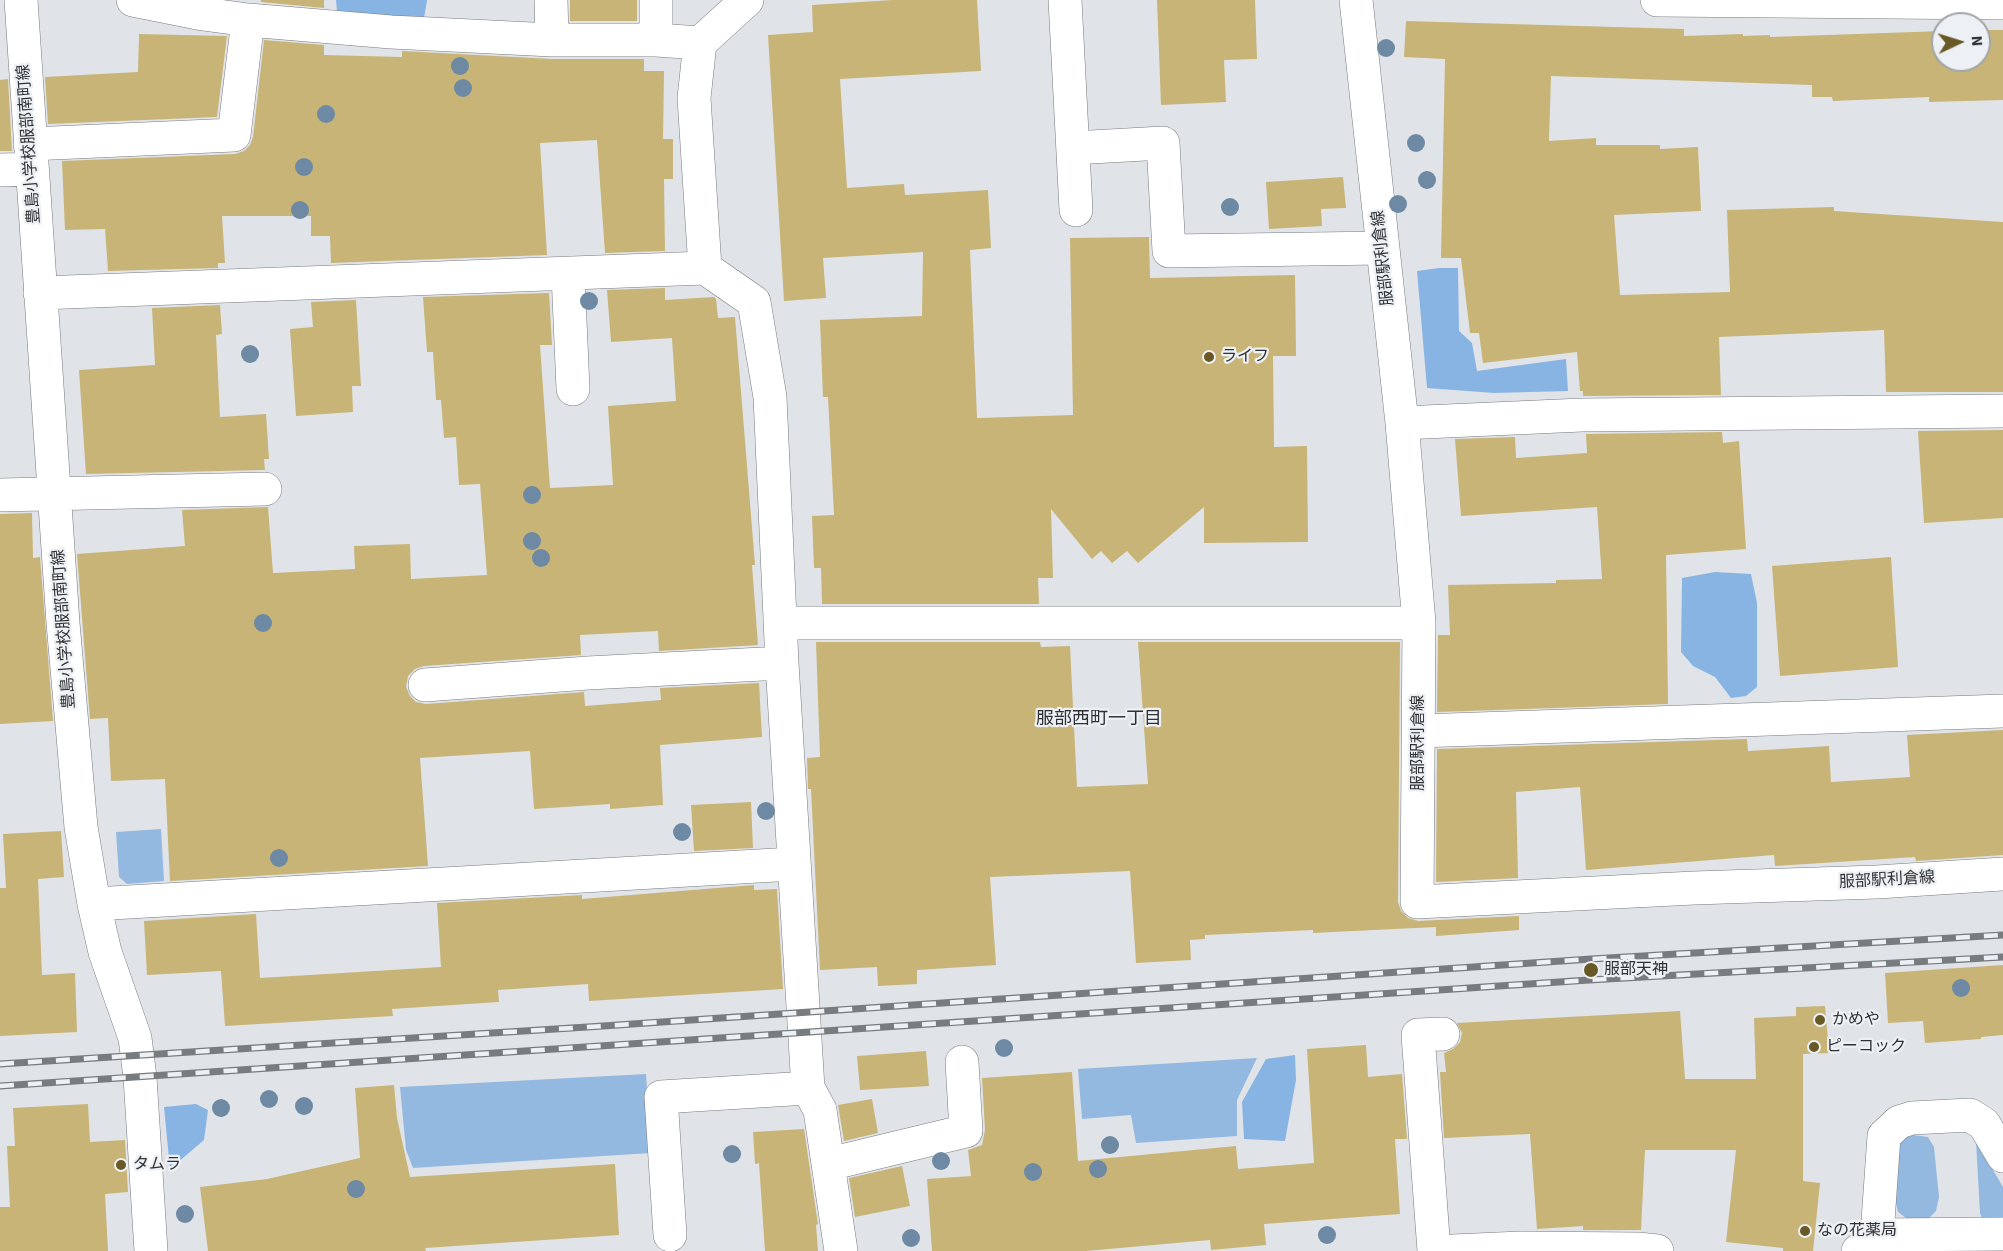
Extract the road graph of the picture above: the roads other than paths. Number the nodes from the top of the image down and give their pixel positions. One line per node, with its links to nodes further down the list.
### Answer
1 (21, 0): 16 (street, 豊島小学校服部南町線)
2 (133, 0): 10 (street)
3 (551, 0): 12 (street)
4 (656, 0): 13 (street)
5 (747, 0): 14 (street)
6 (1065, 0): 15 (street)
7 (1356, 0): 19 (street, 服部駅利倉線)
8 (1657, 0): 9 (street)
9 (2003, 3)
10 (204, 7): 11 (street)
11 (248, 21): 12 (street); 16 (street)
12 (552, 40): 13 (street)
13 (656, 40): 14 (street)
14 (700, 42): 20 (street)
15 (1073, 148): 18 (street); 19 (street)
16 (31, 156): 17 (street); 22 (street, 豊島小学校服部南町線)
17 (0, 170)
18 (1076, 210)
19 (1383, 248): 25 (street, 服部駅利倉線)
20 (705, 268): 21 (street); 29 (street)
21 (568, 273): 22 (street); 23 (street)
22 (40, 294): 27 (street, 豊島小学校服部南町線)
23 (573, 389)
24 (2003, 411): 25 (street)
25 (1402, 423): 30 (street, 服部駅利倉線)
26 (265, 489): 27 (street)
27 (54, 494): 28 (street); 37 (street, 豊島小学校服部南町線)
28 (0, 495)
29 (780, 623): 30 (street); 31 (street)
30 (1419, 623): 34 (street, 服部駅利倉線)
31 (782, 663): 32 (street); 35 (street)
32 (425, 686)
33 (2003, 711): 34 (street)
34 (1419, 731): 36 (street, 服部駅利倉線)
35 (793, 864): 37 (street); 40 (street)
36 (2003, 874)
37 (94, 904): 46 (street, 豊島小学校服部南町線)
38 (1443, 1034): 48 (street)
39 (962, 1062): 42 (street)
40 (808, 1088): 42 (street); 44 (street)
41 (2003, 1156): 45 (street)
42 (829, 1164): 47 (street)
43 (2003, 1234): 45 (street)
44 (670, 1235)
45 (1868, 1243)
46 (151, 1251)
47 (842, 1251)
48 (1434, 1251)
49 (1454, 1251): 50 (street)
50 (1657, 1251)

